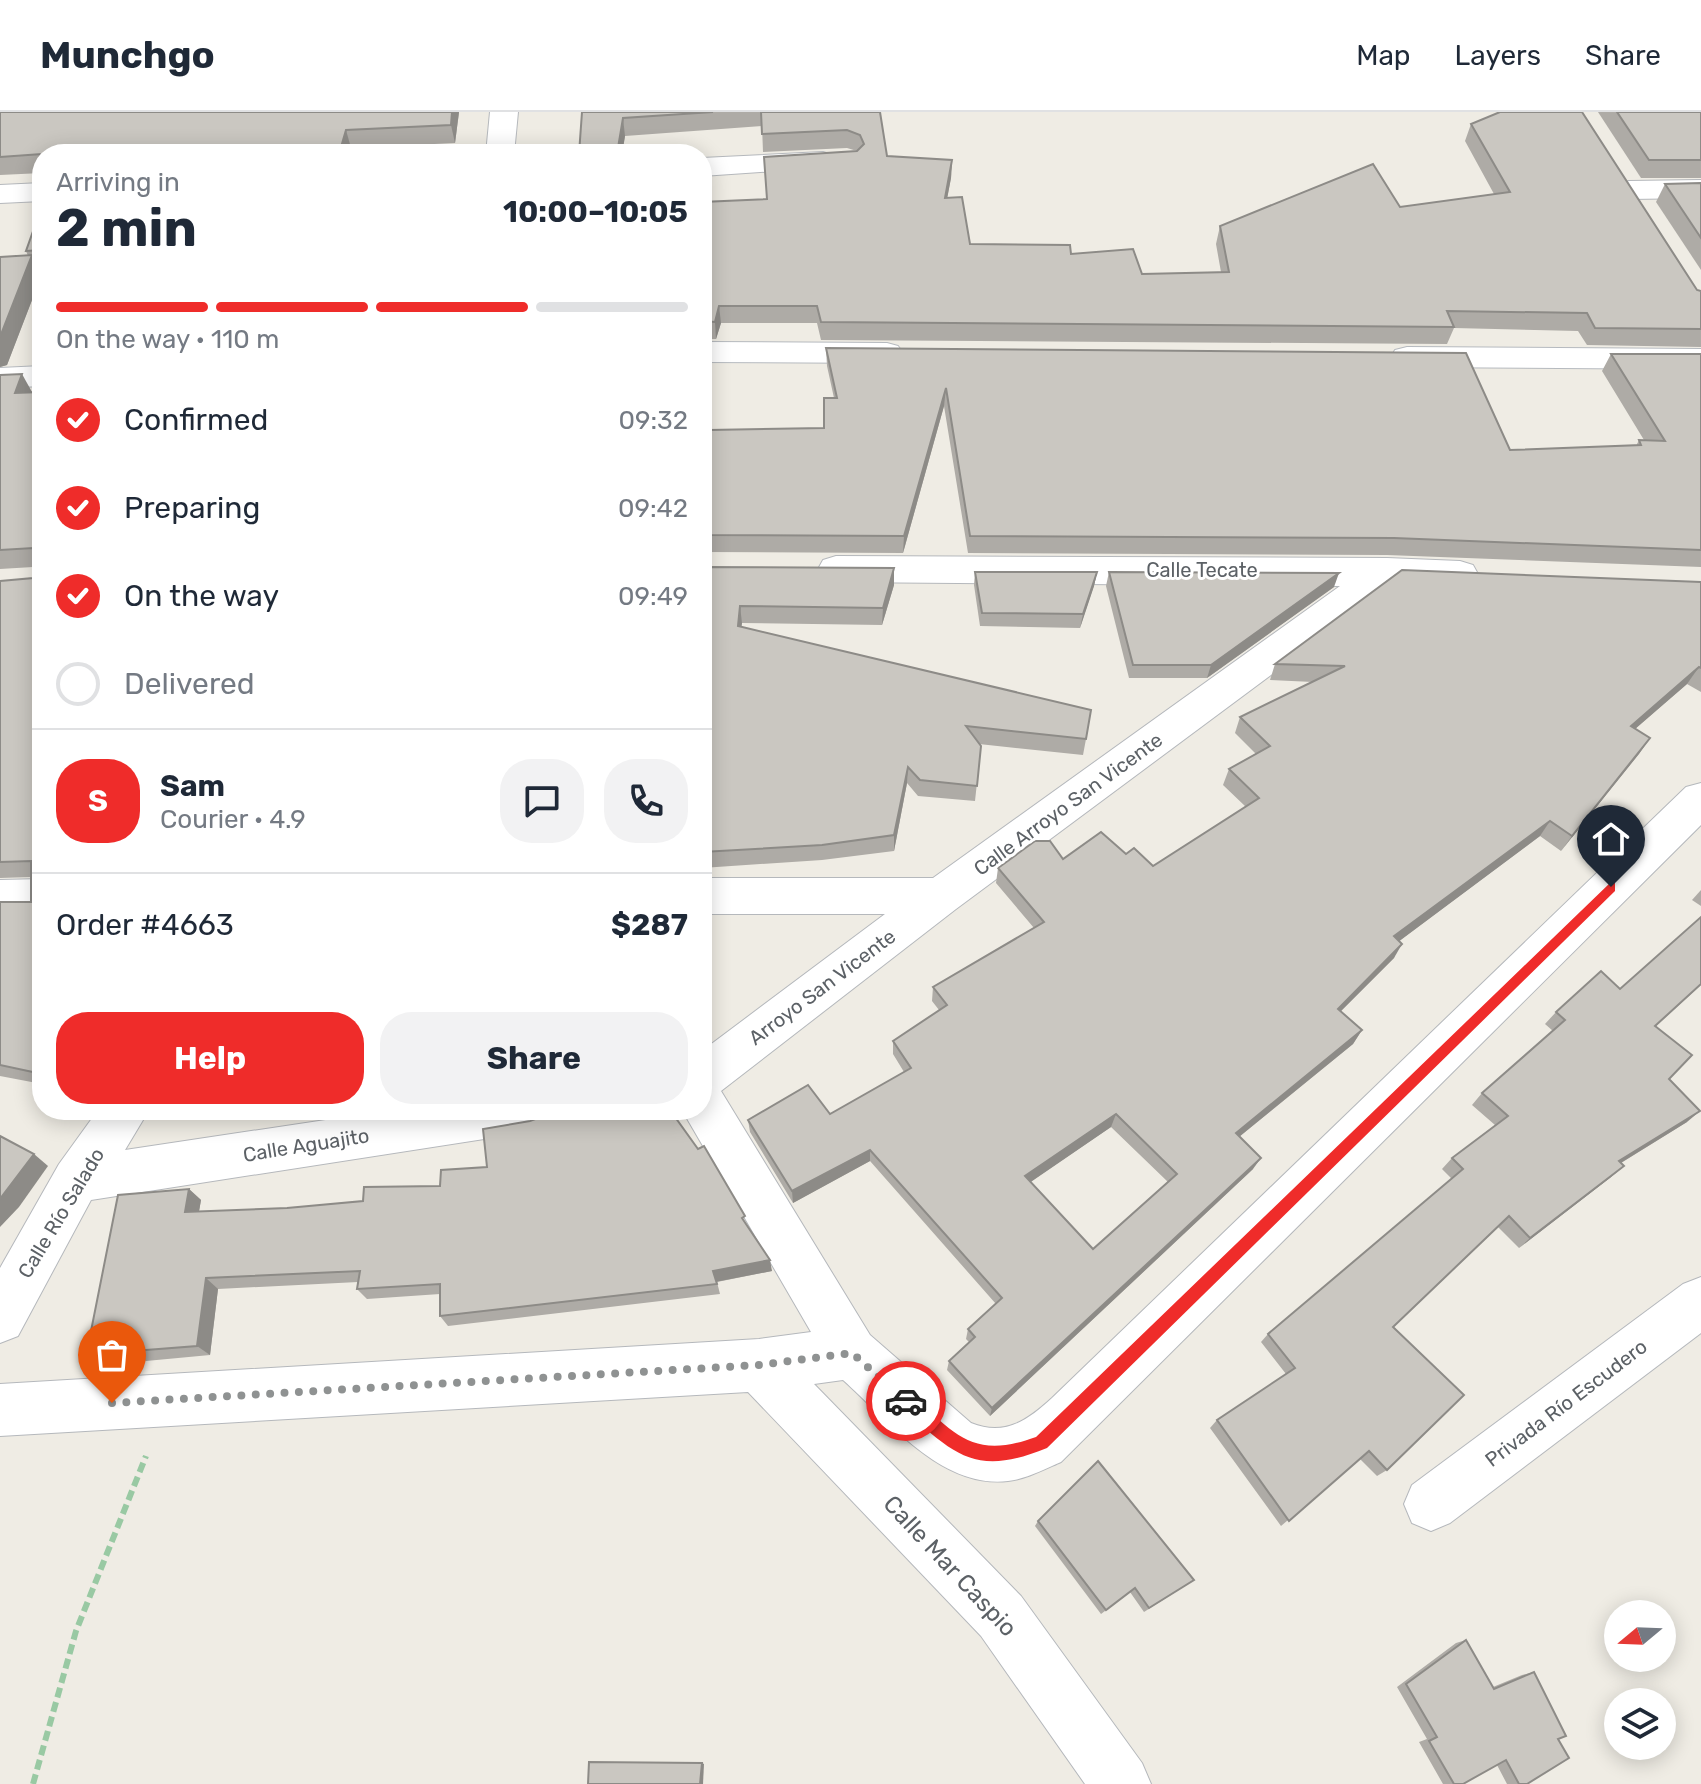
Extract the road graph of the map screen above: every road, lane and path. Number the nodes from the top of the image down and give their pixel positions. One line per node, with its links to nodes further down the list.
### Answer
1 (504, 112): 2 (street)
2 (501, 144)
3 (847, 160): 5 (street)
4 (1613, 164): 6 (street)
5 (712, 167)
6 (1701, 189)
7 (32, 192): 8 (street)
8 (0, 194)
9 (712, 352): 10 (street)
10 (924, 354)
11 (1384, 357): 12 (street)
12 (1701, 359)
13 (32, 376): 14 (street)
14 (0, 378)
15 (798, 568): 16 (street, Calle Tecate)
16 (1387, 571): 17 (street, Calle Tecate); 20 (street, Calle Arroyo San Vicente)
17 (1497, 575)
18 (1701, 799): 30 (street)
19 (712, 896): 20 (street)
20 (941, 896): 23 (street, Arroyo San Vicente)
21 (32, 897): 22 (street)
22 (0, 898)
23 (712, 1070)
24 (118, 1120): 27 (street, Calle Río Salado)
25 (469, 1120): 27 (street, Calle Aguajito)
26 (712, 1120): 30 (street)
27 (76, 1180): 29 (street, Calle Río Salado)
28 (1701, 1302): 34 (street, Privada Río Escudero)
29 (0, 1318)
30 (852, 1353): 31 (street)
31 (759, 1365): 32 (street); 36 (street, Calle Mar Caspio)
32 (169, 1400): 33 (street); 35 (path)
33 (0, 1410)
34 (1431, 1504)
35 (33, 1784)
36 (1121, 1784)

